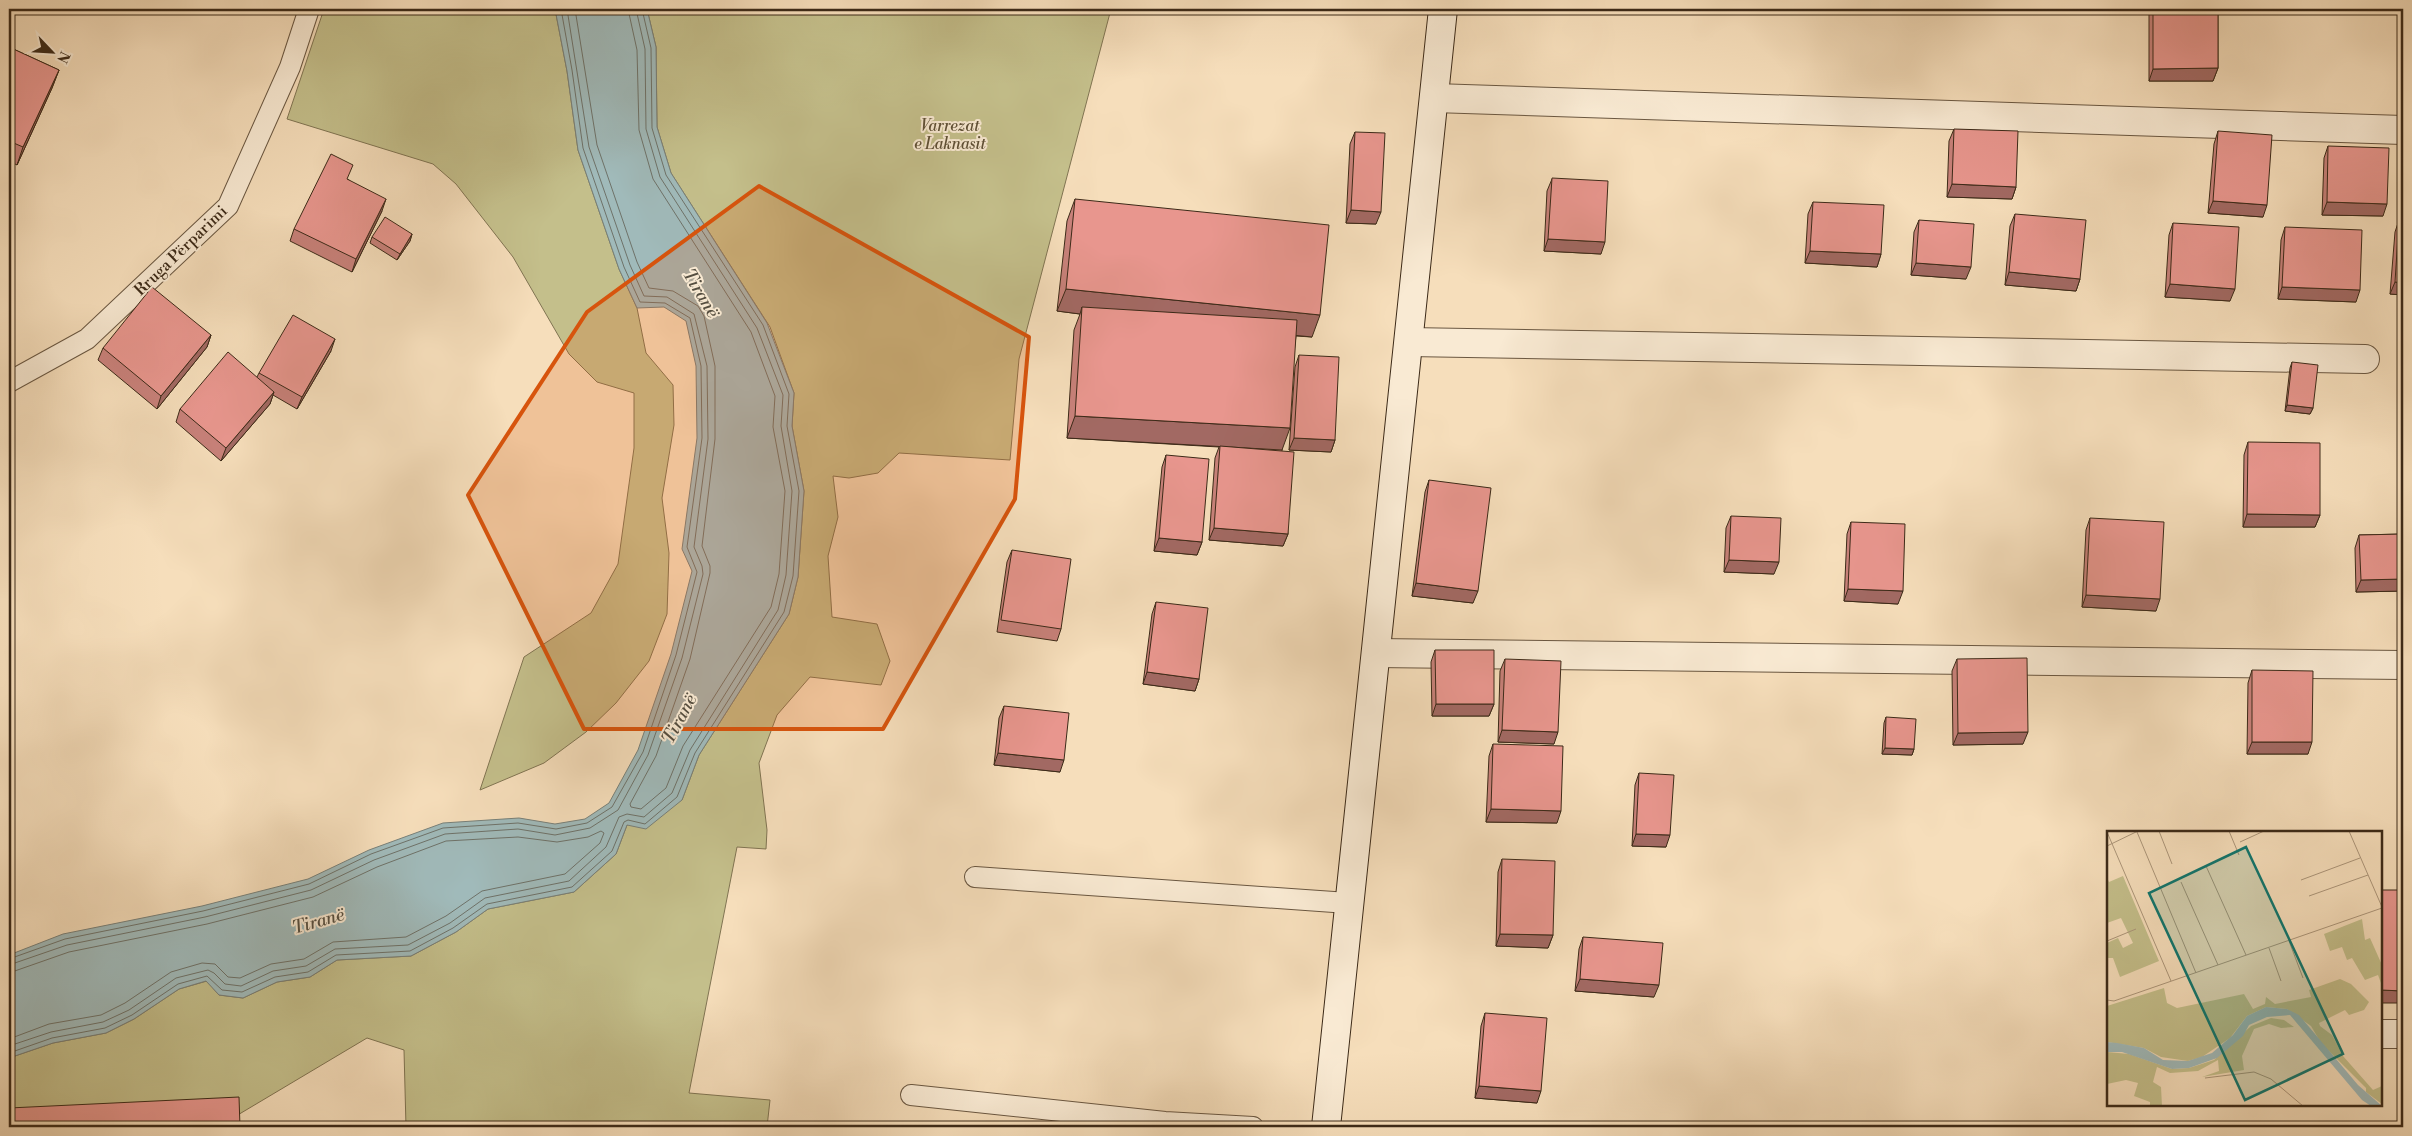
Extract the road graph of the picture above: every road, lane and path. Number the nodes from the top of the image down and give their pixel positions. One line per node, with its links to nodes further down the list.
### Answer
1 (309, 9): 7 (lane, Rruga Përparimi)
2 (1442, 9): 3 (street)
3 (1434, 98): 4 (street); 5 (street)
4 (2403, 130)
5 (1409, 342): 6 (street); 8 (street)
6 (2365, 359)
7 (9, 382)
8 (1376, 653): 9 (street); 11 (street)
9 (2403, 665)
10 (974, 877): 11 (lane)
11 (1348, 903): 16 (street)
12 (2382, 1034): 13 (street)
13 (2403, 1034)
14 (911, 1095): 15 (lane)
15 (1254, 1127)
16 (1326, 1127)

